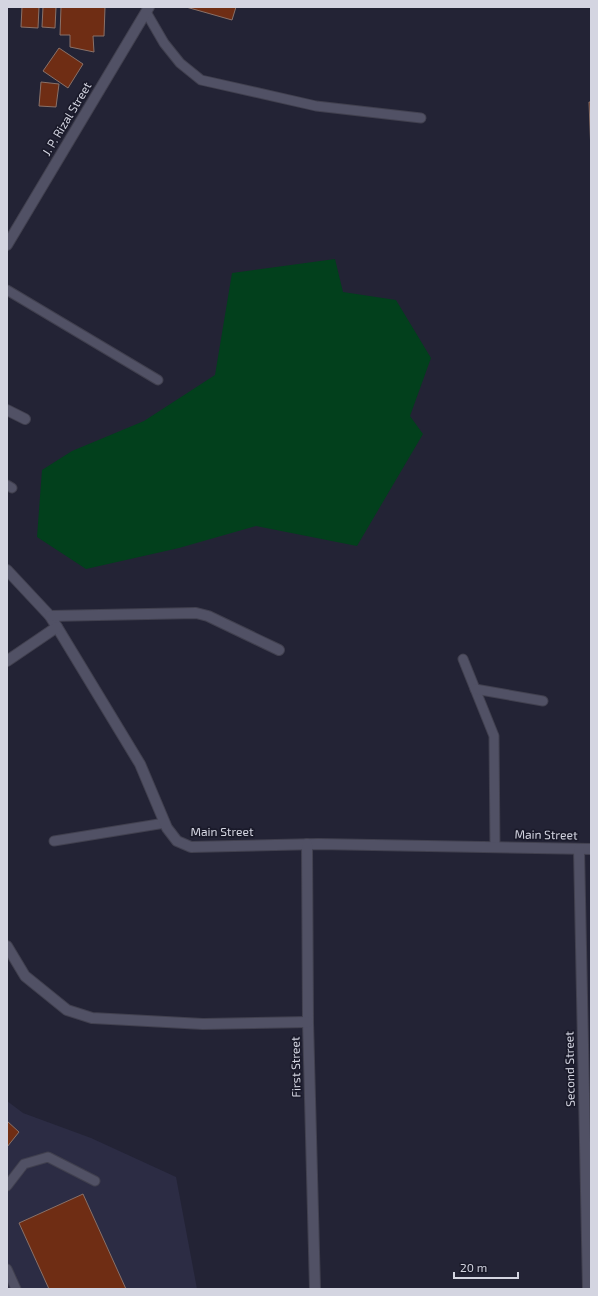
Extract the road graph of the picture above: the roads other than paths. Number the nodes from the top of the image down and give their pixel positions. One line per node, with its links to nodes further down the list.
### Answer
1 (148, 10): 2 (lane); 3 (street, J. P. Rizal Street)
2 (421, 118)
3 (7, 244)
4 (7, 290): 5 (lane)
5 (158, 380)
6 (7, 410): 7 (street)
7 (25, 419)
8 (7, 570): 9 (street, Main Street)
9 (50, 616): 10 (street, Main Street); 11 (street)
10 (58, 627): 13 (street); 16 (street, Main Street)
11 (279, 650)
12 (463, 659): 14 (lane)
13 (7, 661)
14 (475, 689): 15 (lane); 19 (lane)
15 (544, 701)
16 (165, 823): 17 (lane); 18 (street, Main Street)
17 (54, 841)
18 (307, 844): 19 (street, Main Street); 23 (street, First Street)
19 (495, 847): 20 (street, Main Street)
20 (579, 849): 21 (street, Main Street); 29 (street, Second Street)
21 (591, 849)
22 (7, 946): 23 (street)
23 (308, 1022): 28 (street, First Street)
24 (95, 1181): 25 (lane)
25 (7, 1186)
26 (7, 1269): 27 (lane)
27 (16, 1289)
28 (315, 1289)
29 (588, 1289)

